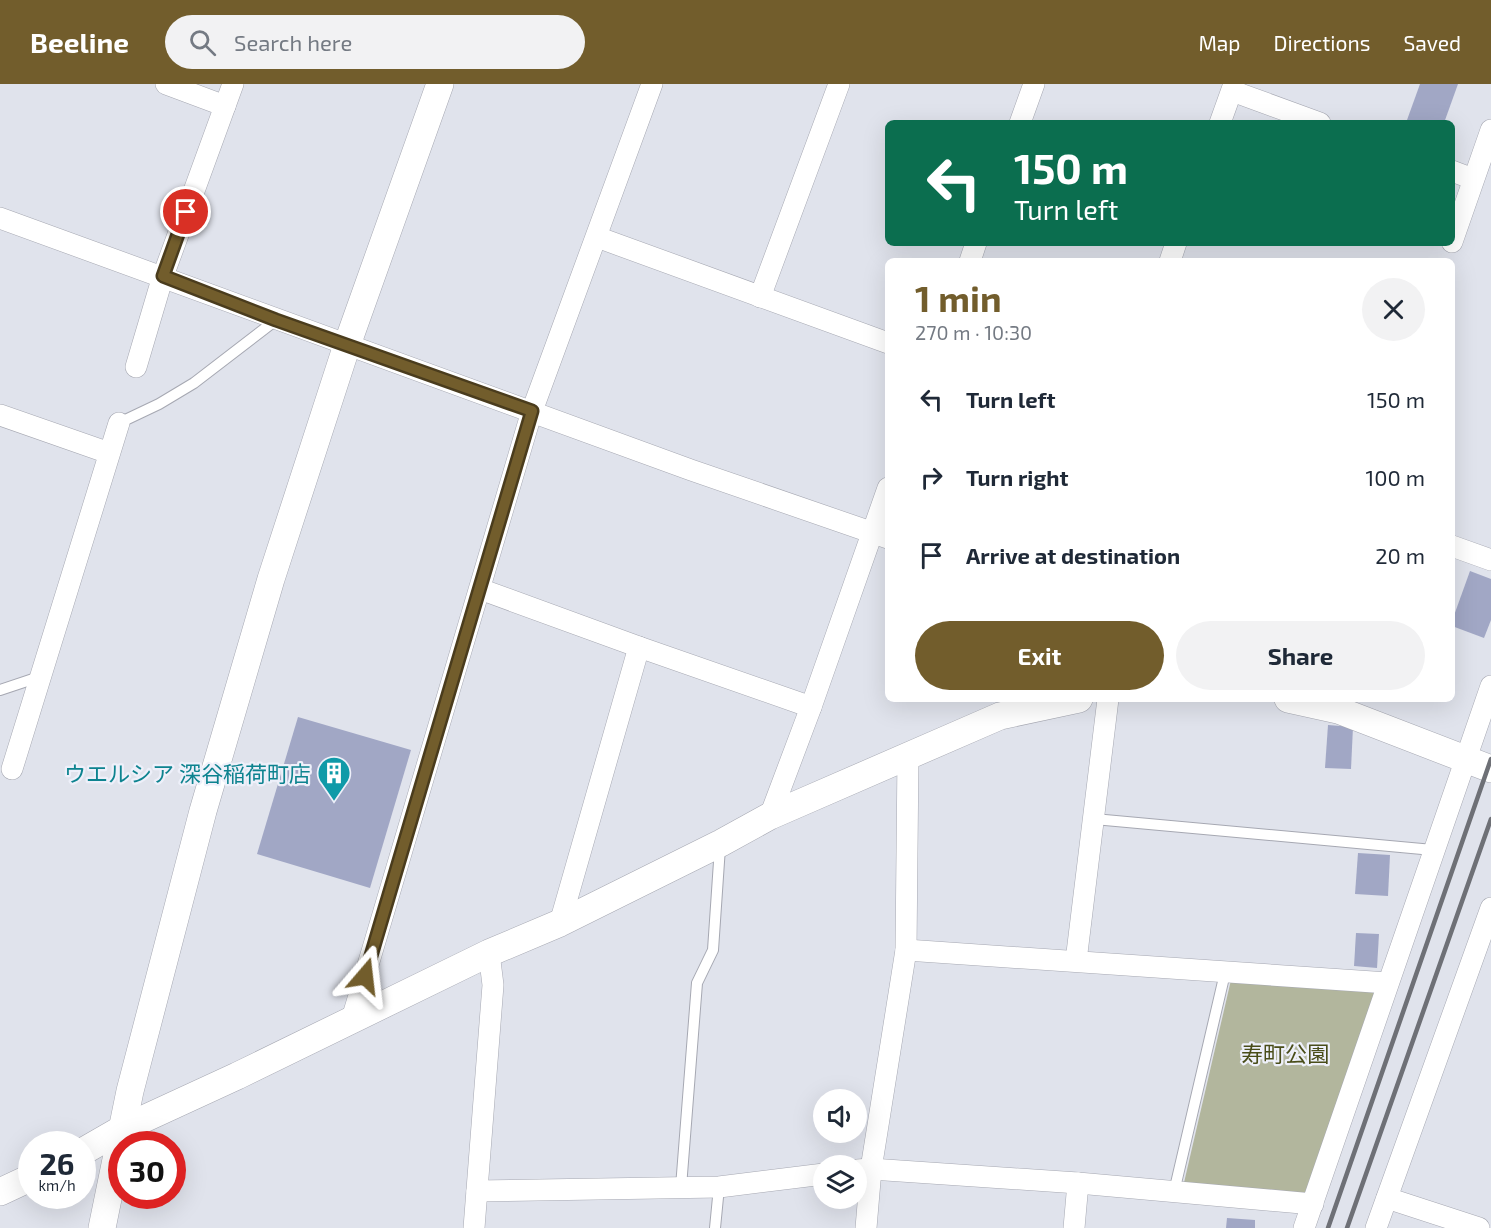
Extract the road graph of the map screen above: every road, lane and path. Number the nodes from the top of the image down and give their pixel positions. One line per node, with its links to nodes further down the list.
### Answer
1 (166, 84): 8 (street)
2 (233, 84): 8 (street)
3 (441, 84): 22 (street)
4 (652, 84): 17 (street)
5 (839, 84): 19 (street)
6 (1034, 84): 9 (street)
7 (1233, 87): 10 (street); 11 (street)
8 (225, 106): 18 (street)
9 (1021, 120)
10 (1221, 120)
11 (1313, 120)
12 (1491, 130): 14 (street)
13 (1455, 172): 14 (street)
14 (1473, 179): 16 (street)
15 (0, 218): 18 (street)
16 (1455, 233)
17 (597, 237): 19 (street); 24 (street)
18 (163, 276): 20 (street); 23 (street)
19 (760, 297): 21 (street)
20 (276, 320): 22 (street); 26 (lane)
21 (885, 342)
22 (347, 345): 24 (street); 57 (street)
23 (136, 367)
24 (532, 411): 29 (street); 32 (street)
25 (0, 414): 27 (street)
26 (119, 423): 27 (street)
27 (109, 453): 34 (street)
28 (885, 506): 29 (street)
29 (880, 535): 40 (street)
30 (1455, 547): 31 (street)
31 (1491, 561)
32 (480, 590): 33 (street); 56 (street)
33 (639, 647): 40 (street); 50 (street)
34 (40, 677): 36 (lane); 43 (street)
35 (1491, 686): 42 (street)
36 (0, 690)
37 (1065, 702): 41 (street)
38 (1108, 702): 46 (street)
39 (1302, 702): 42 (street)
40 (811, 707): 45 (street)
41 (908, 755): 45 (street); 51 (street)
42 (1465, 758): 44 (street); 48 (street)
43 (12, 769)
44 (1491, 769)
45 (770, 816): 47 (street)
46 (1094, 819): 48 (lane); 53 (street)
47 (721, 843): 50 (street); 64 (lane)
48 (1433, 850): 55 (street)
49 (1491, 908): 69 (street)
50 (560, 923): 52 (street)
51 (906, 950): 53 (street); 59 (street)
52 (489, 953): 56 (street); 66 (street)
53 (1076, 961): 54 (street)
54 (1225, 973): 55 (street); 68 (lane)
55 (1388, 983): 70 (street)
56 (352, 1019): 57 (street)
57 (122, 1129): 58 (street); 72 (street)
58 (96, 1144)
59 (867, 1155)
60 (867, 1169): 62 (street)
61 (813, 1175): 65 (street)
62 (1078, 1183): 68 (street); 76 (street)
63 (18, 1184): 67 (street)
64 (681, 1187): 65 (street); 66 (street)
65 (719, 1187): 74 (lane)
66 (477, 1191): 73 (street)
67 (0, 1192)
68 (1174, 1192): 70 (street)
69 (1387, 1198): 78 (street); 79 (street)
70 (1313, 1204): 77 (street)
71 (865, 1209): 75 (street)
72 (102, 1228)
73 (474, 1228)
74 (715, 1228)
75 (866, 1228)
76 (1074, 1228)
77 (1304, 1228)
78 (1376, 1228)
79 (1479, 1228)

